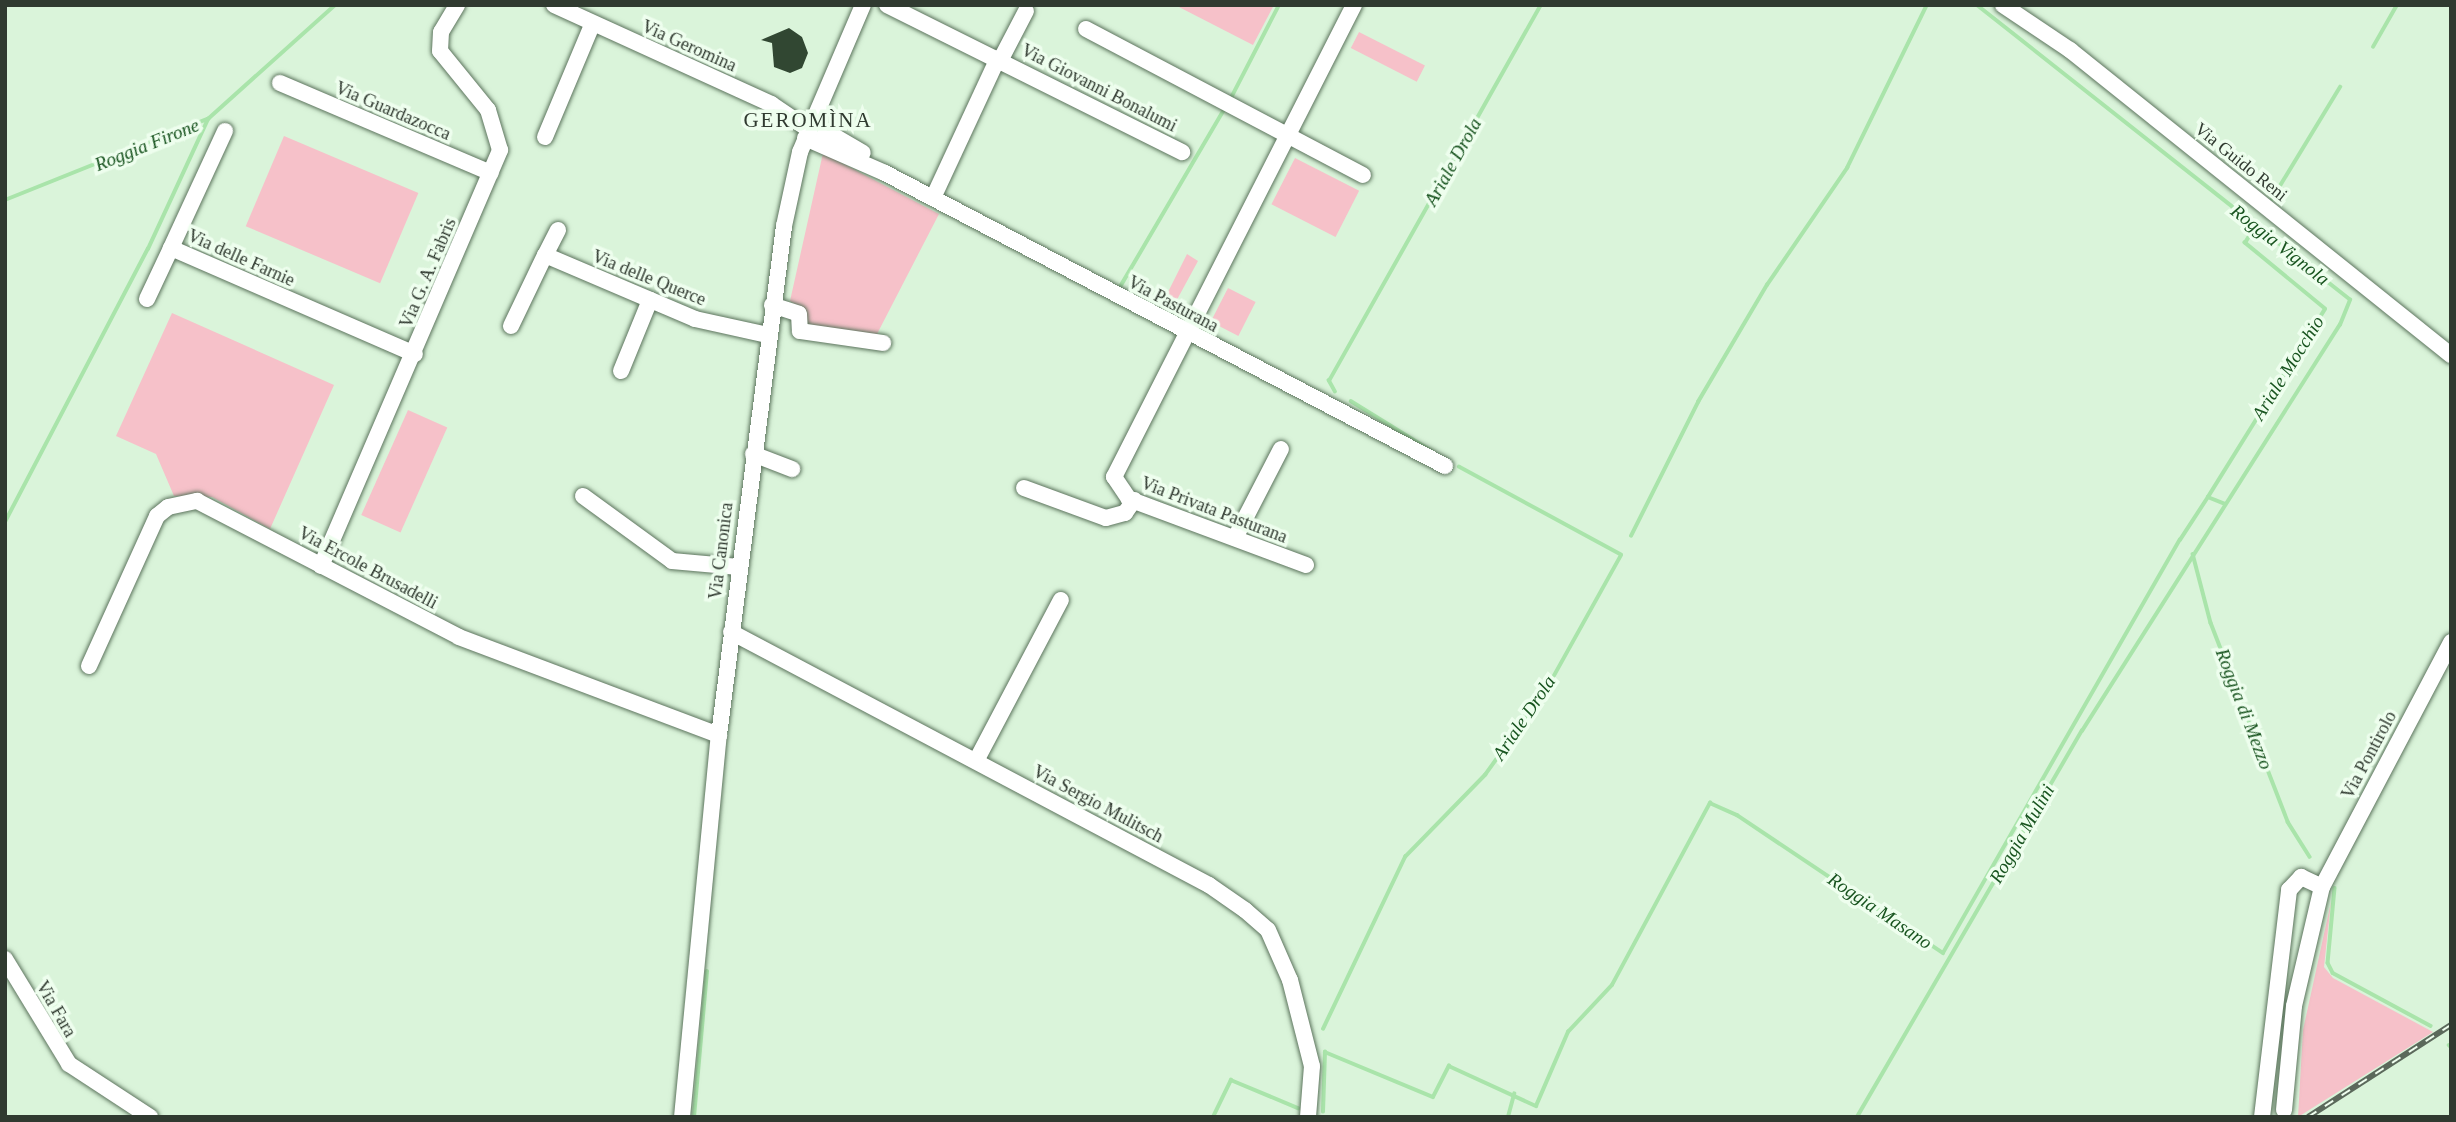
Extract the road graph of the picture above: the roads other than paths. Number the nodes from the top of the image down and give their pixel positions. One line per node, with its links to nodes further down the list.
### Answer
1 (457, 5): 17 (street, Via G. A. Fabris)
2 (554, 5): 8 (street, Via Geromina)
3 (863, 5): 12 (street, Via Canonica)
4 (887, 5): 10 (street)
5 (1354, 5): 14 (street)
6 (2003, 5): 31 (street, Via Guido Reni)
7 (1026, 11): 10 (street)
8 (592, 25): 12 (street, Via Geromina); 15 (street)
9 (1086, 29): 14 (street)
10 (1000, 59): 16 (street, Via Giovanni Bonalumi); 19 (street)
11 (280, 83): 17 (street, Via Guardazocca)
12 (810, 125): 19 (street, Via Pasturana); 25 (street, Via Canonica)
13 (225, 131): 21 (street, Via delle Farnie)
14 (1287, 136): 18 (street); 27 (street)
15 (545, 137)
16 (1182, 152)
17 (491, 173): 30 (street, Via G. A. Fabris)
18 (1363, 175)
19 (933, 198): 27 (street, Via Pasturana)
20 (558, 230): 22 (street)
21 (171, 248): 23 (street); 30 (street, Via delle Farnie)
22 (545, 255): 24 (street, Via delle Querce); 26 (street)
23 (147, 299)
24 (650, 300): 28 (street, Via delle Querce); 32 (street)
25 (772, 305): 28 (street, Via Canonica); 29 (street)
26 (511, 326)
27 (1188, 333): 35 (street, Via Pasturana); 39 (street, Via Privata Pasturana)
28 (768, 335): 34 (street, Via Canonica)
29 (883, 343)
30 (415, 354): 42 (street, Via G. A. Fabris)
31 (2451, 355)
32 (621, 370)
33 (1281, 449): 40 (street)
34 (753, 454): 36 (street); 43 (street, Via Canonica)
35 (1445, 466)
36 (792, 468)
37 (1024, 488): 39 (street)
38 (583, 496): 43 (street)
39 (1134, 500): 40 (street, Via Privata Pasturana)
40 (1235, 538): 41 (street, Via Privata Pasturana)
41 (1306, 565)
42 (321, 566): 47 (street, Via Ercole Brusadelli); 48 (street, Via Ercole Brusadelli)
43 (739, 567): 45 (street, Via Canonica)
44 (1061, 600): 49 (street)
45 (731, 632): 48 (street, Via Canonica); 49 (street, Via Sergio Mulitsch)
46 (2451, 642): 50 (street, Via Pontirolo)
47 (89, 666)
48 (719, 735): 54 (street, Via Canonica)
49 (976, 761): 55 (street, Via Sergio Mulitsch)
50 (2322, 887): 52 (street, Via Pontirolo); 56 (street)
51 (5, 960): 53 (street, Via Fara)
52 (2284, 1110)
53 (150, 1117)
54 (682, 1117)
55 (1308, 1117)
56 (2262, 1117)

